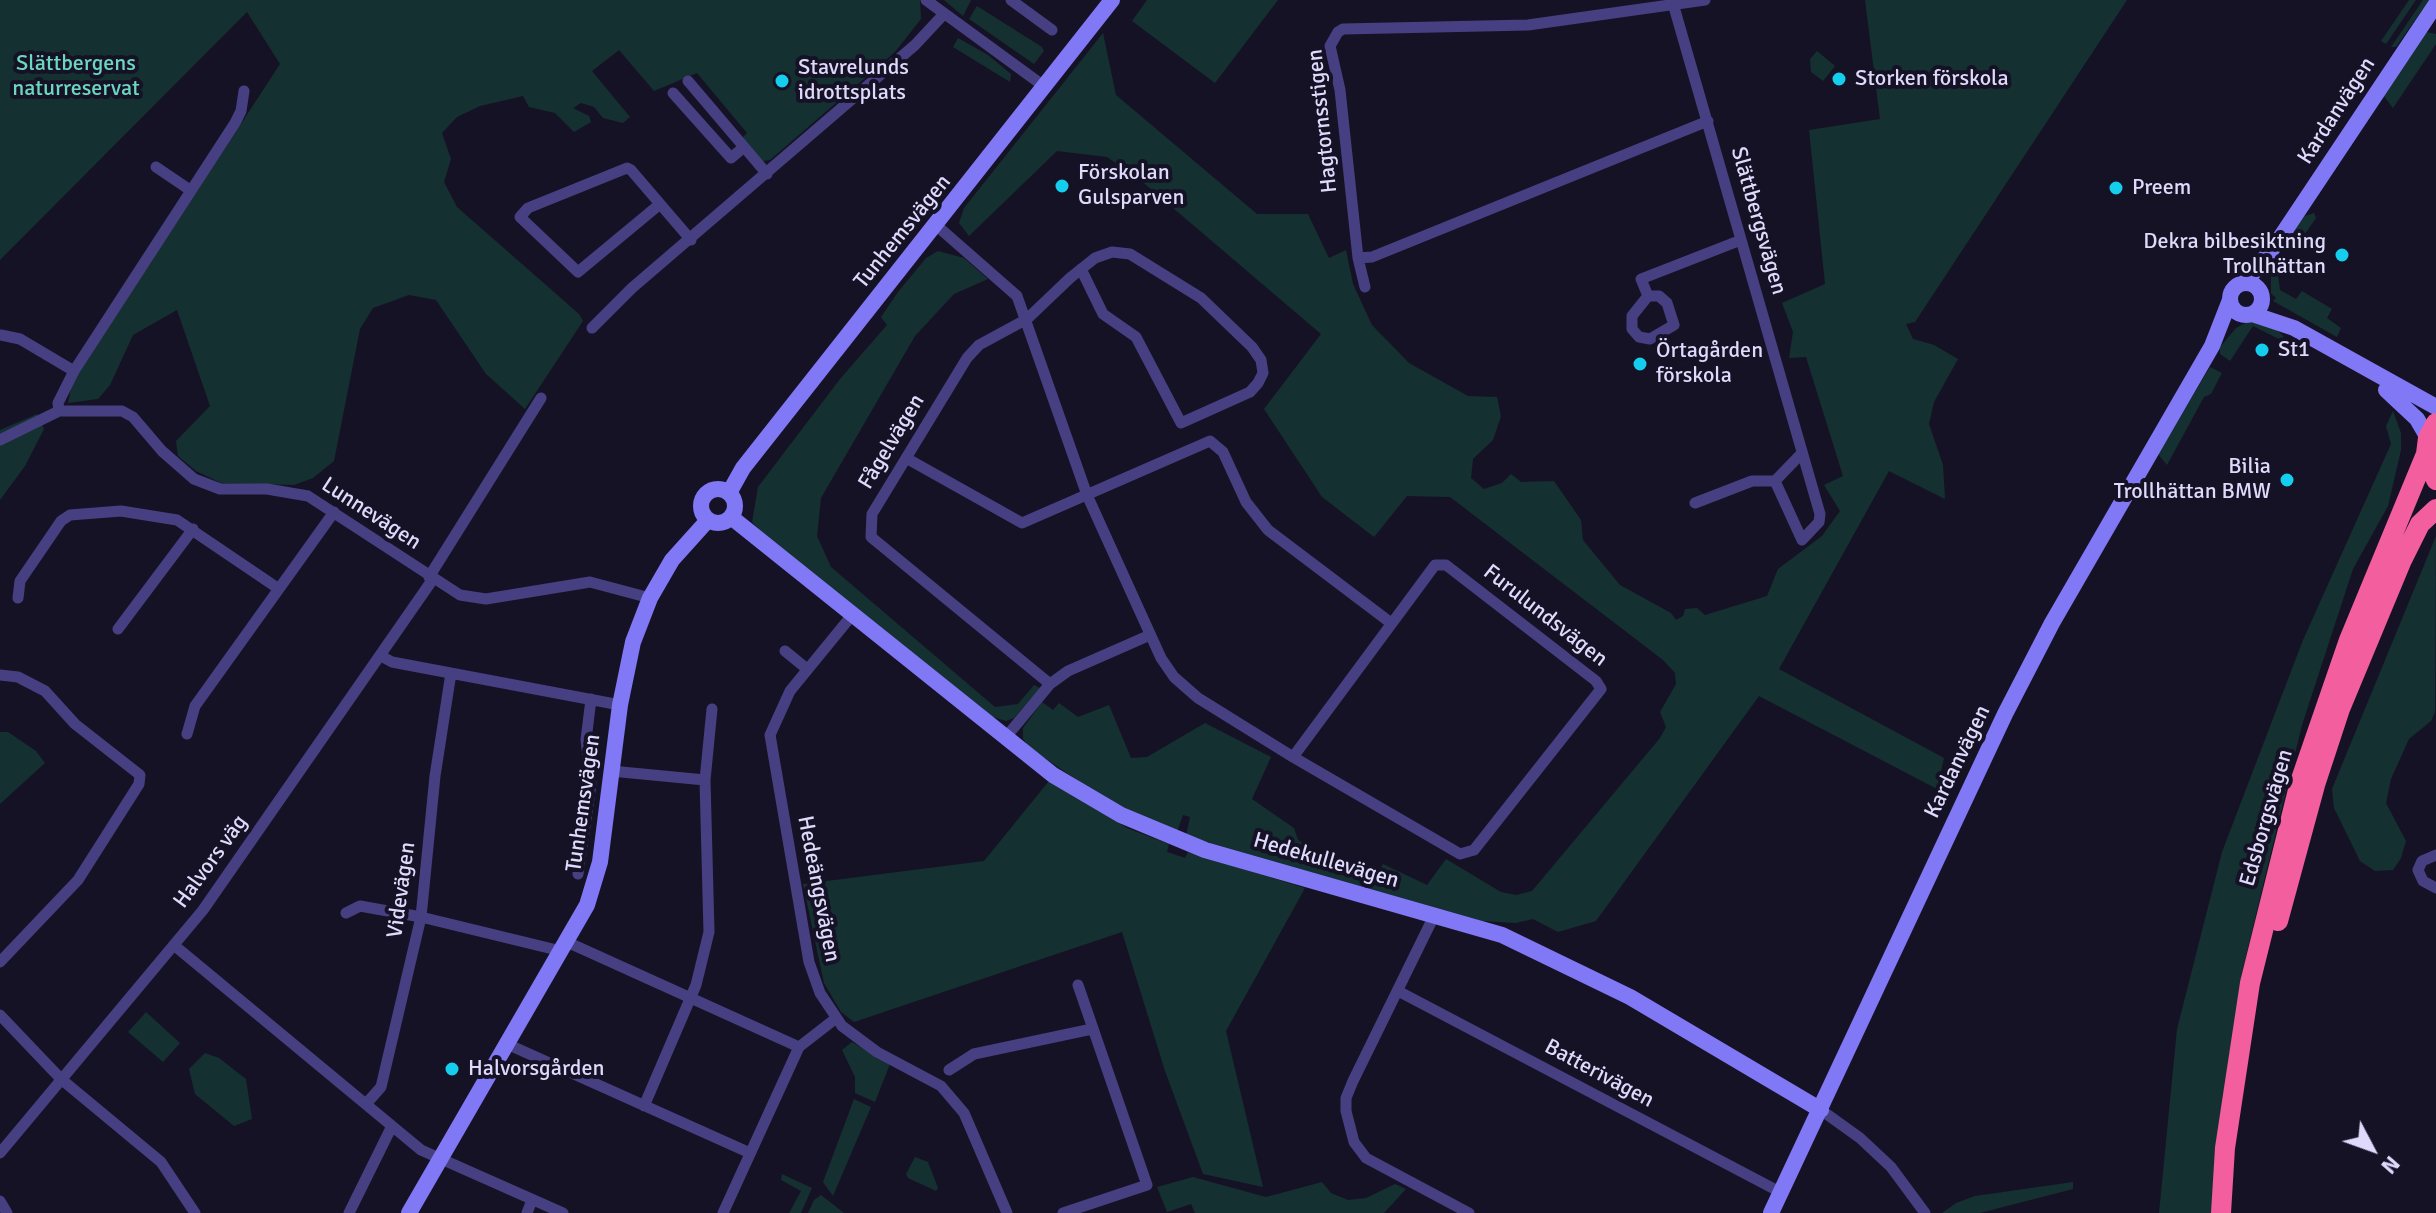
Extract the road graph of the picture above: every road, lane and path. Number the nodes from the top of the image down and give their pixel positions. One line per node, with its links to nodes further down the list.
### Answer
1 (926, 0): 7 (street)
2 (1011, 0): 8 (street)
3 (1112, 0): 10 (street, Tunhemsvägen)
4 (1705, 0): 5 (street, Hagtornsstigen)
5 (1672, 2): 13 (street, Slättbergsvägen); 23 (street, Hagtornsstigen)
6 (2436, 4): 22 (street, Kardanvägen)
7 (943, 15): 10 (street); 16 (street)
8 (1052, 30)
9 (688, 81): 14 (street)
10 (1045, 87): 19 (street, Tunhemsvägen)
11 (244, 91): 17 (street)
12 (673, 93): 14 (street)
13 (1708, 121): 21 (street, Slättbergsvägen); 23 (street)
14 (744, 147): 16 (street)
15 (156, 167): 17 (street)
16 (767, 174): 20 (street)
17 (190, 190): 37 (street)
18 (660, 204): 18 (street); 20 (street)
19 (936, 225): 31 (street, Furulundsvägen); 47 (street, Tunhemsvägen)
20 (691, 240): 32 (street)
21 (1741, 240): 28 (street); 43 (street, Slättbergsvägen)
22 (2276, 244): 25 (street, Kardanvägen); 27 (street, Kardanvägen)
23 (1358, 258): 26 (street, Hagtornsstigen)
24 (1081, 269): 24 (street); 31 (street)
25 (2245, 283): 27 (street); 29 (street)
26 (1365, 287)
27 (2262, 295): 30 (street); 33 (street)
28 (1648, 296)
29 (2230, 300): 30 (street); 35 (street, Kardanvägen)
30 (2247, 314): 33 (street); 35 (street, Kardanvägen)
31 (1027, 319): 44 (street, Fågelvägen); 48 (street, Furulundsvägen)
32 (592, 328)
33 (2294, 328): 36 (street)
34 (1, 335): 37 (street)
35 (2212, 346): 98 (street, Kardanvägen)
36 (2351, 362): 39 (street); 41 (street)
37 (74, 371): 40 (street)
38 (541, 398): 55 (street, Halvors väg)
39 (2436, 407)
40 (59, 411): 42 (street, Lunnevägen); 51 (street, Lunnevägen)
41 (2430, 438): 45 (highway); 118 (highway, Edsborgsvägen)
42 (0, 440)
43 (1801, 454): 46 (street); 46 (street, Slättbergsvägen)
44 (906, 458): 48 (street); 68 (street, Fågelvägen)
45 (2436, 480)
46 (1775, 481): 49 (street)
47 (729, 493): 52 (street); 53 (street)
48 (1087, 495): 60 (street); 62 (street, Furulundsvägen)
49 (1695, 503)
50 (2436, 509): 119 (highway, Edsborgsvägen)
51 (334, 512): 55 (street, Lunnevägen); 56 (street)
52 (731, 517): 53 (street); 59 (street, Hedekullevägen)
53 (708, 520): 58 (street, Tunhemsvägen)
54 (193, 529): 56 (street); 57 (street); 61 (street)
55 (431, 578): 58 (street, Lunnevägen); 64 (street, Halvors väg)
56 (279, 589): 72 (street)
57 (18, 598)
58 (650, 598): 70 (street, Tunhemsvägen)
59 (853, 614): 65 (street, Hedeängsvägen); 73 (street, Hedekullevägen)
60 (1391, 623): 74 (street, Furulundsvägen); 74 (street, Furulundsvägen)
61 (118, 629)
62 (1150, 635): 68 (street); 74 (street, Furulundsvägen)
63 (785, 651): 65 (street)
64 (381, 656): 66 (street); 83 (street, Halvors väg)
65 (807, 669): 90 (street, Hedeängsvägen)
66 (451, 673): 69 (street); 82 (street, Videvägen)
67 (0, 675): 85 (street)
68 (1050, 684): 73 (street)
69 (591, 699): 70 (street); 78 (street)
70 (620, 705): 75 (street, Tunhemsvägen)
71 (712, 709): 76 (street)
72 (187, 734)
73 (1006, 737): 81 (street, Hedekullevägen)
74 (1293, 757)
75 (611, 771): 76 (street); 84 (street, Tunhemsvägen)
76 (705, 780): 88 (street)
77 (2436, 855): 79 (street)
78 (578, 874)
79 (2436, 888)
80 (346, 913): 82 (street)
81 (1434, 916): 87 (street); 98 (street, Hedekullevägen)
82 (421, 917): 84 (street); 96 (street, Videvägen)
83 (175, 946): 95 (street, Halvors väg); 96 (street)
84 (564, 947): 88 (street); 92 (street, Tunhemsvägen)
85 (0, 962)
86 (1078, 985): 91 (street)
87 (1398, 991): 103 (street, Batterivägen); 115 (street)
88 (691, 998): 93 (street); 97 (street)
89 (0, 1015): 95 (street)
90 (835, 1019): 93 (street); 113 (street, Hedeängsvägen)
91 (1092, 1029): 94 (street); 114 (street)
92 (507, 1044): 97 (street); 102 (street, Tunhemsvägen)
93 (799, 1047): 101 (street)
94 (949, 1070)
95 (61, 1079): 100 (street, Halvors väg); 107 (street)
96 (366, 1104): 99 (street)
97 (644, 1106): 101 (street)
98 (1821, 1110): 103 (street, Kardanvägen); 117 (street, Hedekullevägen)
99 (392, 1126): 102 (street); 108 (street)
100 (0, 1153)
101 (750, 1153): 112 (street)
102 (438, 1160): 104 (street); 109 (street, Tunhemsvägen)
103 (1780, 1192): 116 (street, Kardanvägen)
104 (532, 1200): 110 (street); 111 (street)
105 (0, 1201): 106 (street)
106 (7, 1213)
107 (195, 1213)
108 (349, 1213)
109 (409, 1213)
110 (527, 1213)
111 (563, 1213)
112 (723, 1213)
113 (1007, 1213)
114 (1063, 1213)
115 (1469, 1213)
116 (1771, 1213)
117 (1925, 1213)
118 (2221, 1213)
119 (2232, 1213)

